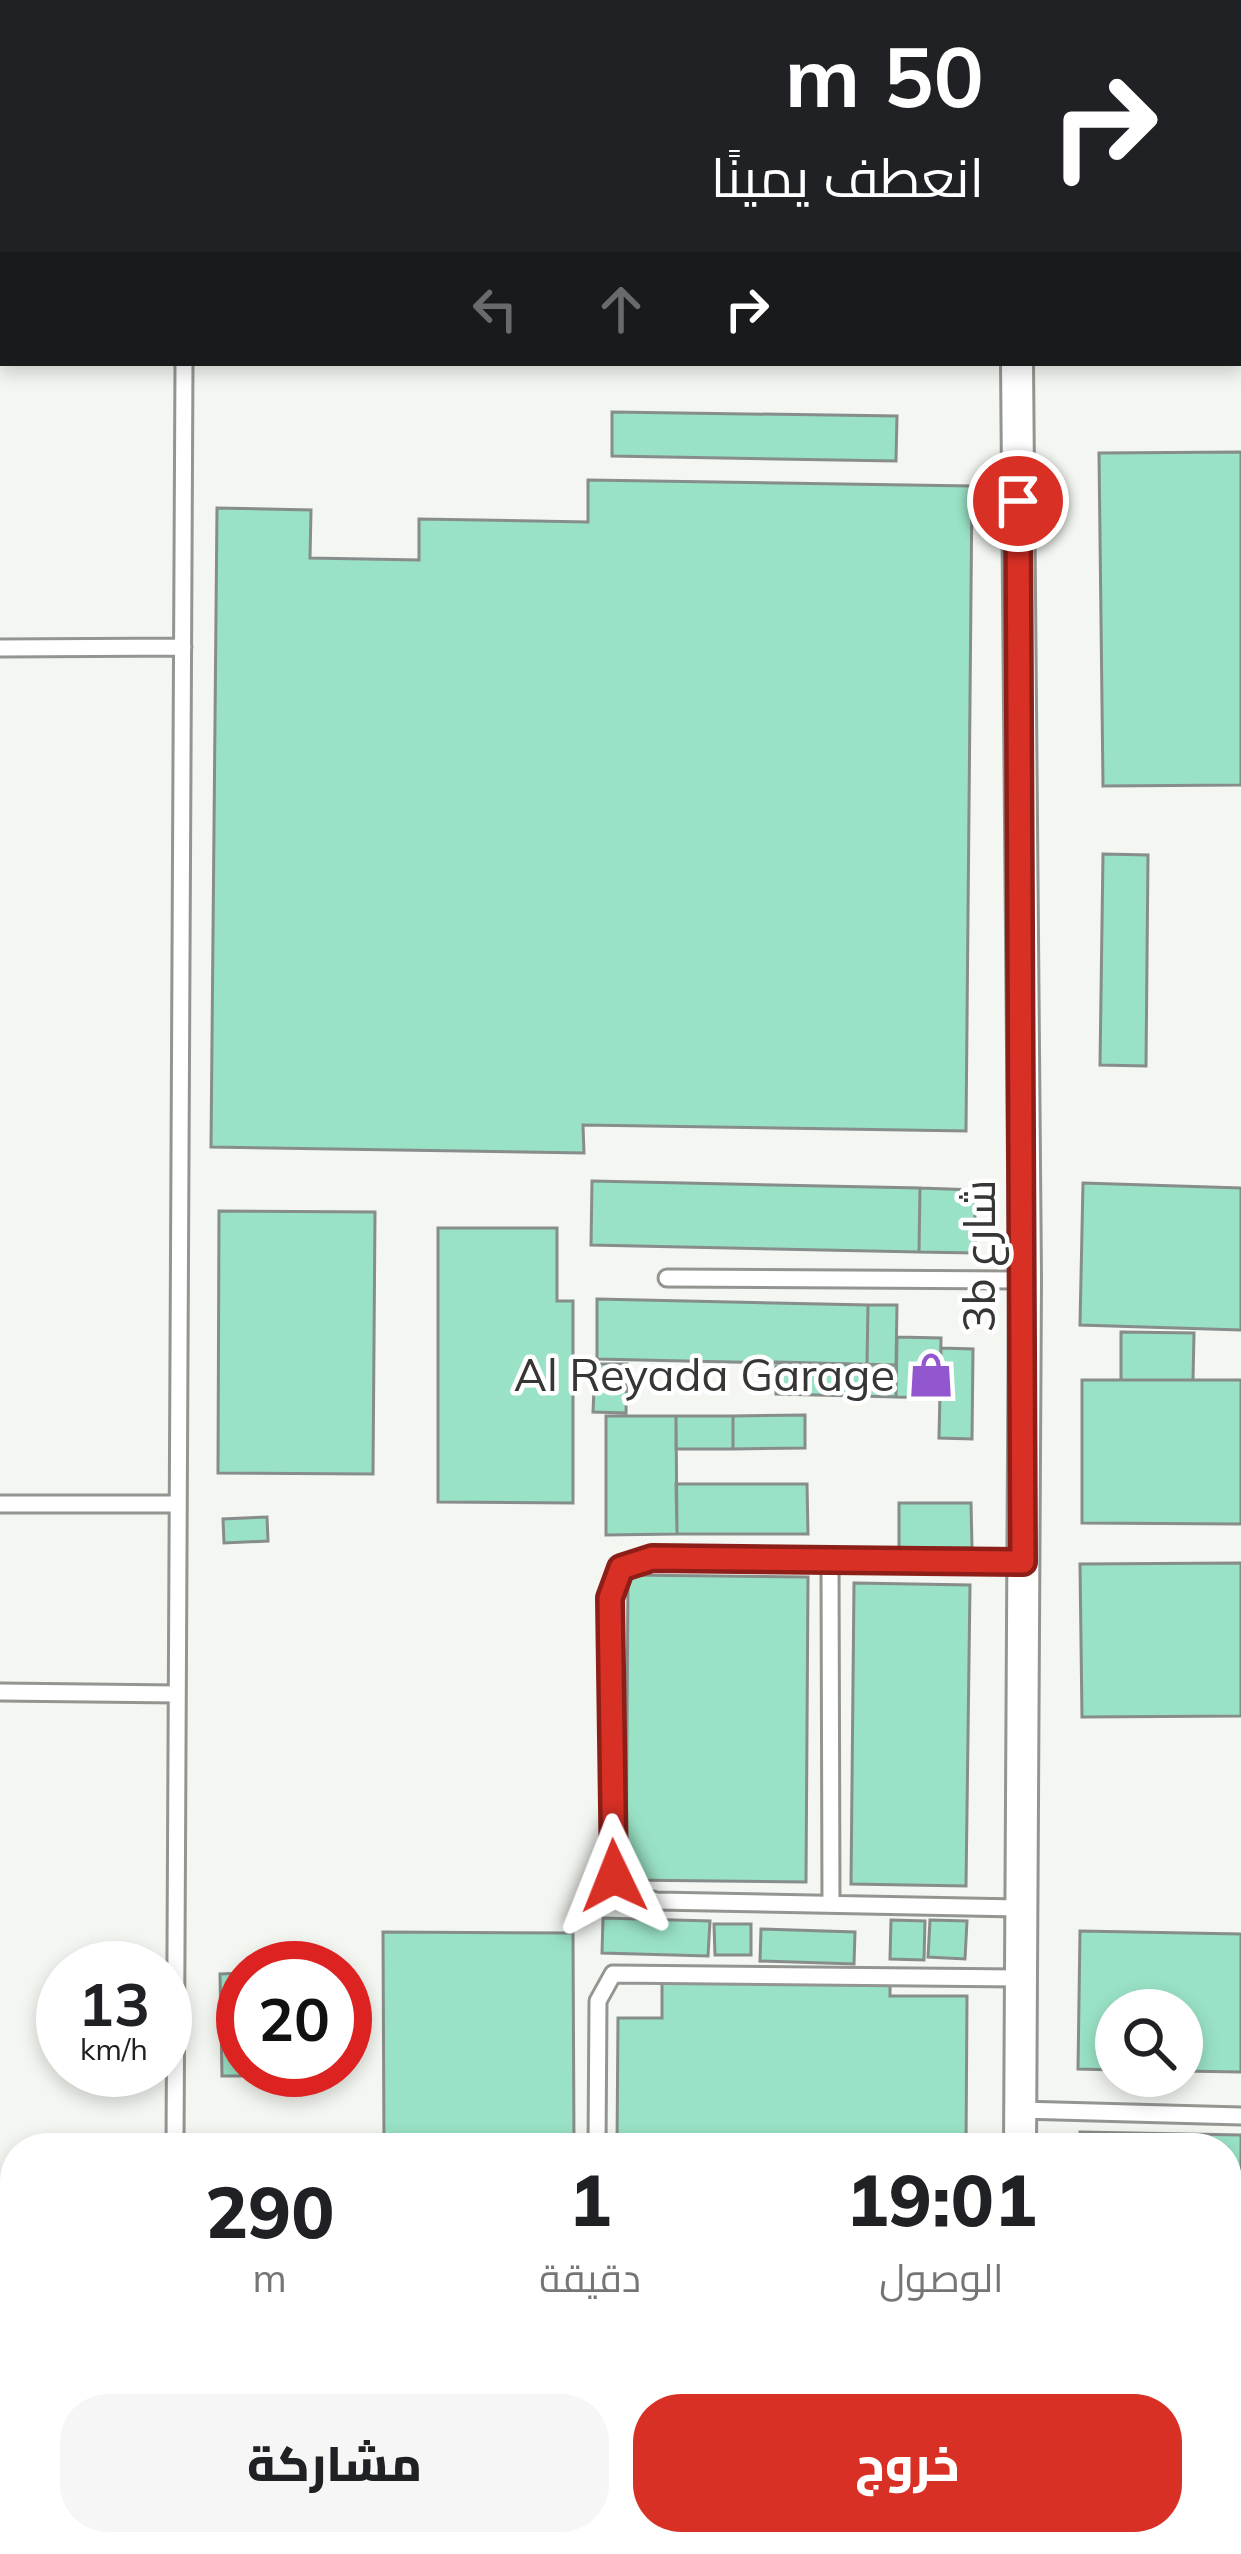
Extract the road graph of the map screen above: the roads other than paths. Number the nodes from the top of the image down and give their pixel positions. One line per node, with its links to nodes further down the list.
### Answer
1 (184, 366): 3 (lane)
2 (1016, 366): 6 (street, 3b شارع)
3 (183, 647): 4 (lane); 8 (lane)
4 (0, 648)
5 (667, 1278): 6 (lane)
6 (1025, 1280): 10 (street, 3b شارع)
7 (0, 1504): 8 (lane)
8 (178, 1504): 12 (lane)
9 (830, 1561): 10 (lane); 13 (lane); 13 (lane)
10 (1023, 1562): 14 (street, 3b شارع)
11 (0, 1691): 12 (lane)
12 (177, 1694): 18 (lane)
13 (831, 1904): 14 (lane)
14 (1021, 1908): 15 (street, 3b شارع)
15 (1021, 1978): 16 (street, 3b شارع); 19 (lane)
16 (1020, 2110): 17 (lane); 20 (street, 3b شارع)
17 (1241, 2116)
18 (175, 2133)
19 (597, 2133)
20 (1020, 2133)

